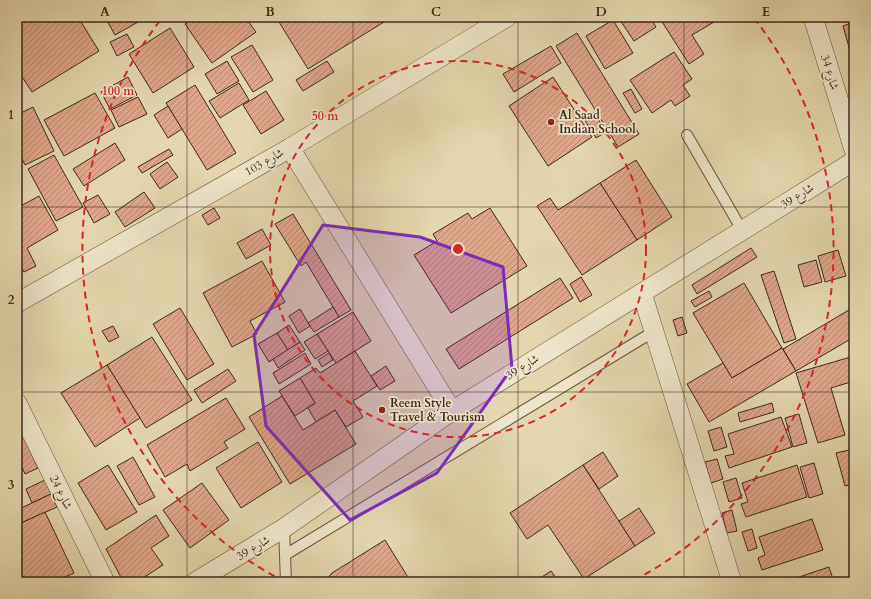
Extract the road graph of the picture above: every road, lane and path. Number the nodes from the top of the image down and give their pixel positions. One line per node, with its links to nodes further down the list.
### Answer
1 (508, 17): 5 (street, شارع 103)
2 (813, 17): 3 (street, شارع 34)
3 (851, 128): 6 (street, شارع 34)
4 (687, 136): 8 (lane)
5 (290, 148): 10 (street, شارع 103); 13 (street)
6 (854, 150)
7 (854, 161): 8 (street, شارع 39)
8 (742, 230): 9 (street, شارع 39)
9 (642, 293): 11 (street); 13 (street, شارع 39)
10 (17, 303)
11 (653, 332): 15 (lane); 19 (street)
12 (17, 403): 16 (street, شارع 24)
13 (452, 410): 14 (street, شارع 39)
14 (284, 528): 15 (lane); 17 (street, شارع 39)
15 (285, 555): 18 (lane)
16 (105, 582)
17 (195, 582)
18 (286, 582)
19 (732, 582)

